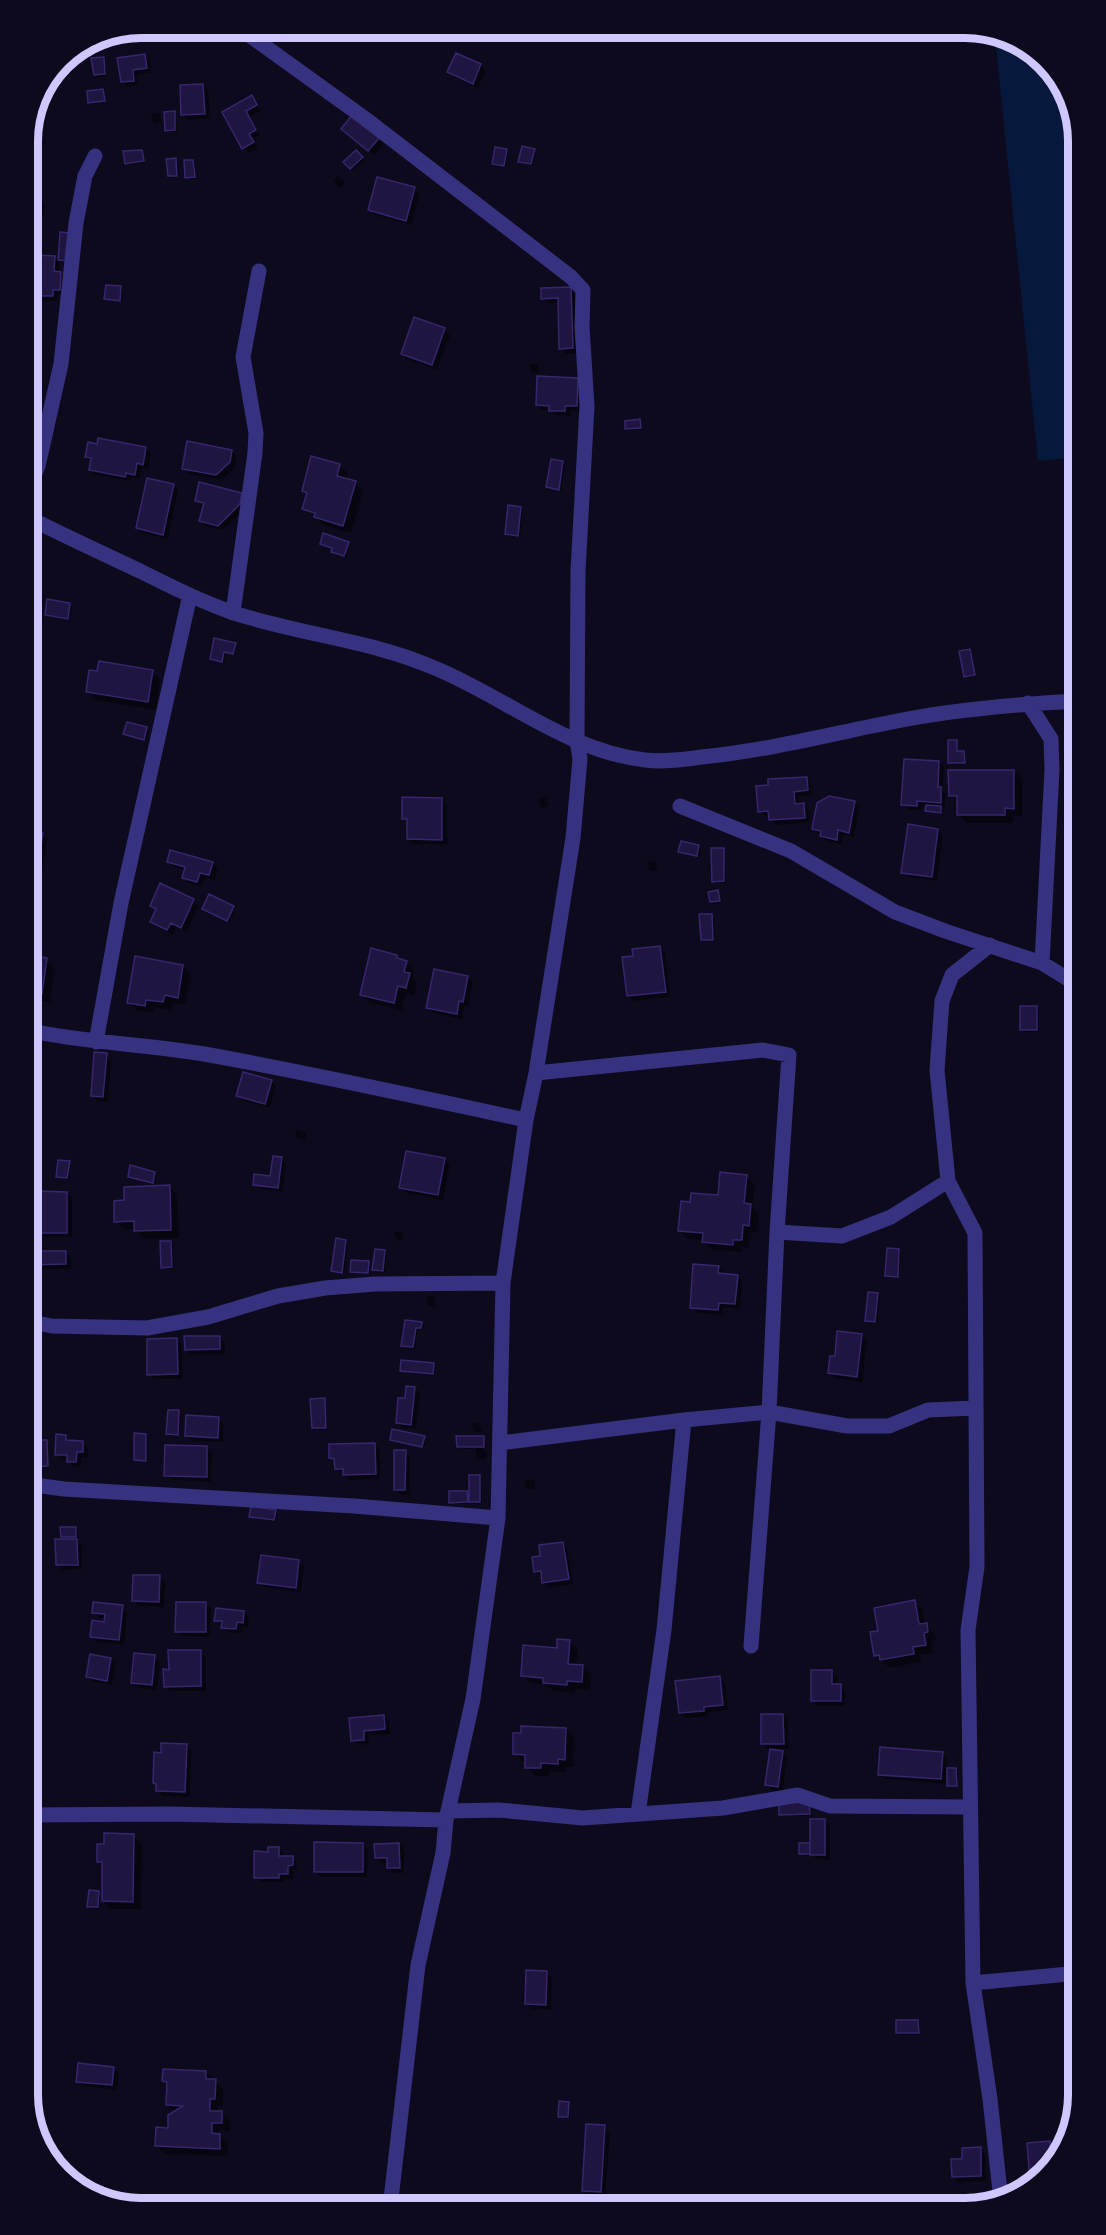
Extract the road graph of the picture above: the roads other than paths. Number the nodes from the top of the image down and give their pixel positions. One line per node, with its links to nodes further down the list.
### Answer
1 (253, 38): 10 (street)
2 (95, 156): 4 (street)
3 (259, 272): 7 (street)
4 (38, 466)
5 (38, 522): 6 (street)
6 (190, 595): 7 (street); 16 (street)
7 (233, 612): 10 (street)
8 (1068, 701): 9 (street)
9 (1028, 703): 10 (street); 13 (street)
10 (578, 741): 17 (street)
11 (680, 806): 12 (street)
12 (990, 945): 13 (street); 19 (street)
13 (1042, 963): 14 (street)
14 (1068, 979)
15 (38, 1032): 16 (street)
16 (96, 1042): 18 (street)
17 (536, 1073): 18 (street); 20 (street)
18 (526, 1120): 21 (street)
19 (948, 1181): 20 (street); 23 (street)
20 (777, 1232): 24 (street)
21 (503, 1283): 22 (street); 26 (street)
22 (38, 1323)
23 (976, 1408): 24 (street); 30 (street)
24 (769, 1412): 25 (street); 29 (street)
25 (684, 1420): 26 (street); 31 (street)
26 (500, 1443): 28 (street)
27 (38, 1485): 28 (street)
28 (498, 1518): 33 (street)
29 (751, 1646)
30 (970, 1807): 31 (street); 35 (street)
31 (638, 1814): 33 (street)
32 (38, 1815): 33 (street)
33 (447, 1816): 37 (street)
34 (1068, 1974): 35 (street)
35 (973, 1983): 36 (street)
36 (1000, 2192)
37 (391, 2197)

